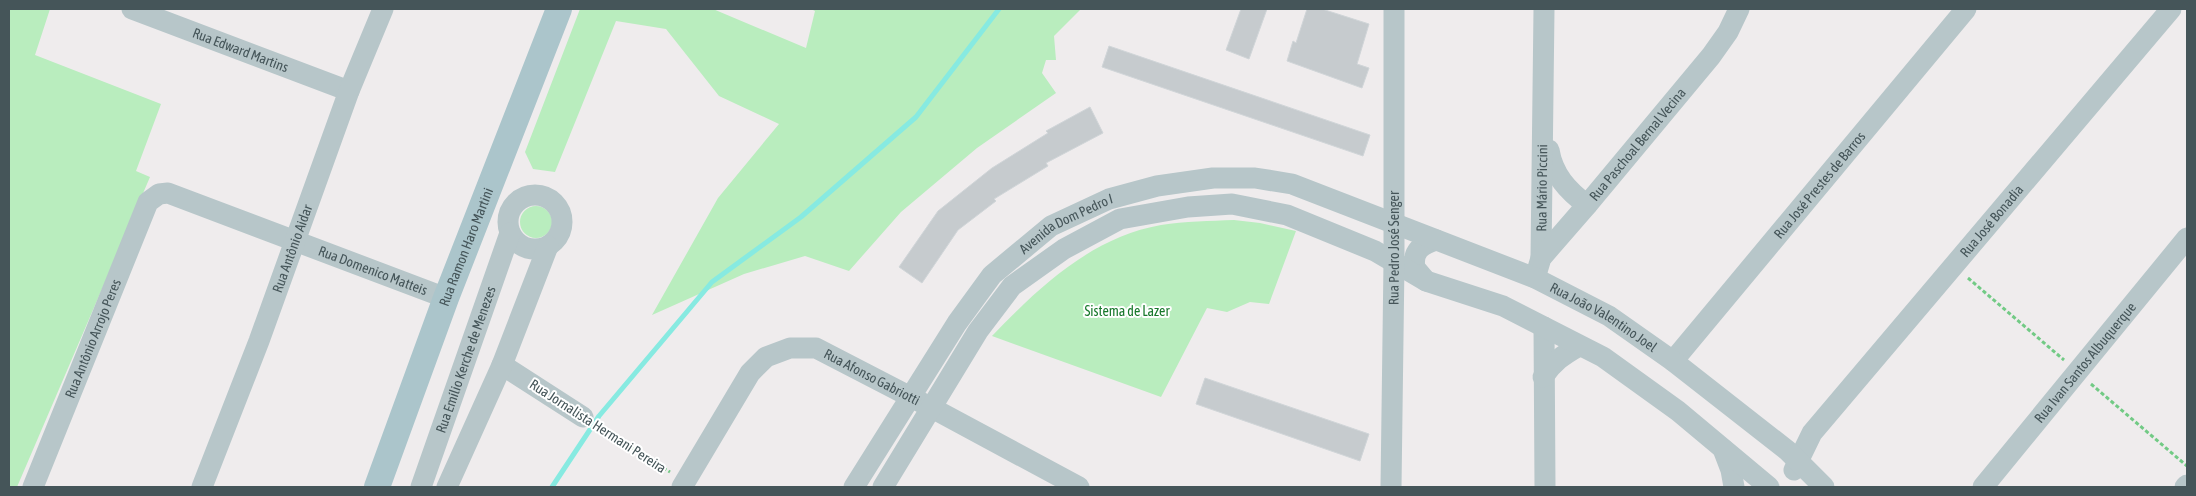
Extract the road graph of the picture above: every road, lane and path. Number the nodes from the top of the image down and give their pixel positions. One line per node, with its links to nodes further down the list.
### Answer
1 (132, 9): 9 (street, Rua Edward Martins)
2 (382, 9): 9 (street, Rua Antônio Aidar)
3 (559, 9): 22 (main road, Rua Ramon Haro Martini)
4 (1394, 9): 13 (street, Rua Pedro José Senger)
5 (1544, 9): 10 (street, Rua Mário Piccini)
6 (1739, 9): 12 (street, Rua Paschoal Bernal Vecina)
7 (1966, 9): 26 (street, Rua José Prestes de Barros)
8 (2171, 9): 33 (street, Rua José Bonadia)
9 (349, 91): 17 (street, Rua Antônio Aidar)
10 (1544, 118): 12 (street, Rua Mário Piccini); 20 (street, Rua Mário Piccini)
11 (159, 194): 17 (street, Rua Domenico Matteis); 35 (street, Rua Antônio Arrojo Peres)
12 (1587, 206): 20 (street, Rua Paschoal Bernal Vecina)
13 (1394, 223): 16 (street, Rua João Valentino Joel); 19 (street, Rua Pedro José Senger); 29 (street, Avenida Dom Pedro I)
14 (510, 233): 18 (street); 18 (street); 38 (street, Rua Emílio Kerche de Menezes)
15 (2187, 238): 47 (street, Rua Ivan Santos Albuquerque)
16 (1436, 240): 20 (street, Rua João Valentino Joel); 21 (street)
17 (295, 242): 22 (street, Rua Domenico Matteis); 36 (street, Rua Antônio Aidar)
18 (548, 246): 27 (street, Rua Emílio Kerche de Menezes)
19 (1394, 262): 21 (street, Rua João Valentino Joel); 23 (street, Rua Pedro José Senger); 30 (street, Avenida Dom Pedro I)
20 (1538, 268): 26 (street, Rua João Valentino Joel)
21 (1426, 281): 23 (street); 24 (street, Rua João Valentino Joel)
22 (446, 298): 37 (main road, Rua Ramon Haro Martini)
23 (1393, 308): 43 (street, Rua Pedro José Senger)
24 (1544, 327): 25 (street, Rua João Valentino Joel); 28 (street)
25 (1579, 346): 28 (street); 32 (street, Rua João Valentino Joel)
26 (1673, 361): 33 (street, Rua João Valentino Joel)
27 (502, 366): 31 (street, Rua Jornalista Hermani Pereira); 39 (street, Rua Emílio Kerche de Menezes)
28 (1544, 377): 44 (street)
29 (910, 397): 30 (street, Rua Afonso Gabriotti); 34 (street, Rua Afonso Gabriotti); 40 (street, Avenida Dom Pedro I)
30 (932, 408): 41 (street, Avenida Dom Pedro I); 42 (street, Rua Afonso Gabriotti)
31 (584, 417): 34 (path, Rua Jornalista Hermani Pereira)
32 (1722, 446): 33 (street, Rua João Valentino Joel); 45 (street)
33 (1772, 470): 46 (street, Rua João Valentino Joel)
34 (687, 486)
35 (33, 487)
36 (202, 487)
37 (377, 487)
38 (421, 487)
39 (447, 487)
40 (854, 487)
41 (884, 487)
42 (1079, 487)
43 (1391, 487)
44 (1545, 487)
45 (1734, 487)
46 (1824, 487)
47 (1983, 487)

